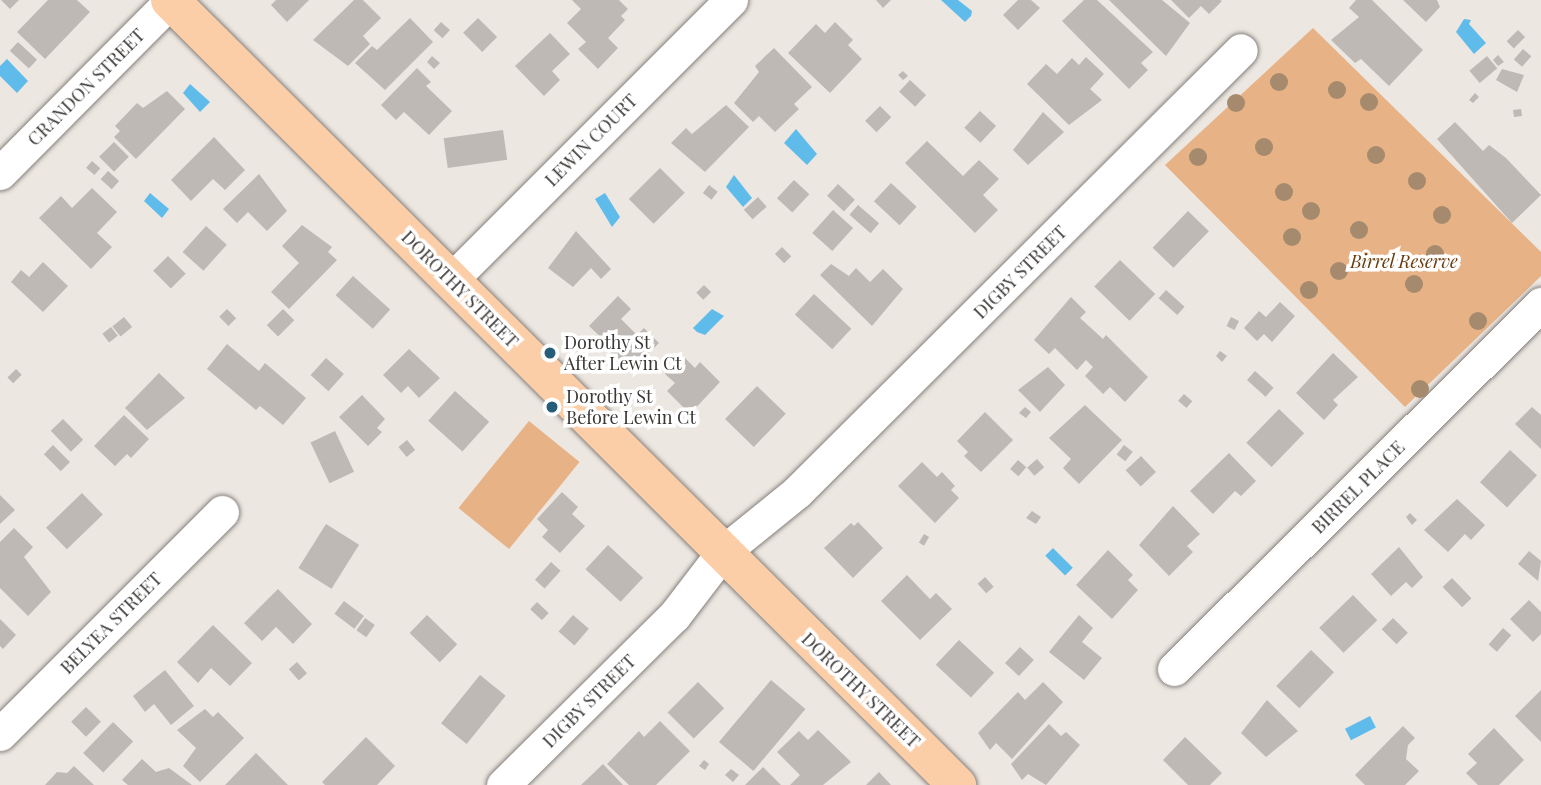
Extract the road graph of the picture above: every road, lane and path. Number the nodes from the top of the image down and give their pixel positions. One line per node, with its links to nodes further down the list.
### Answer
1 (171, 0): 4 (street, CRANDON STREET); 5 (main road, DOROTHY STREET)
2 (731, 0): 5 (street, LEWIN COURT)
3 (1241, 50): 8 (street, DIGBY STREET)
4 (0, 173)
5 (451, 280): 8 (main road, DOROTHY STREET)
6 (1541, 304): 9 (street, BIRREL PLACE)
7 (222, 512): 10 (street, BELYEA STREET)
8 (730, 560): 11 (street, DIGBY STREET); 12 (main road, DOROTHY STREET)
9 (1174, 669)
10 (0, 734)
11 (503, 785)
12 (957, 785)

